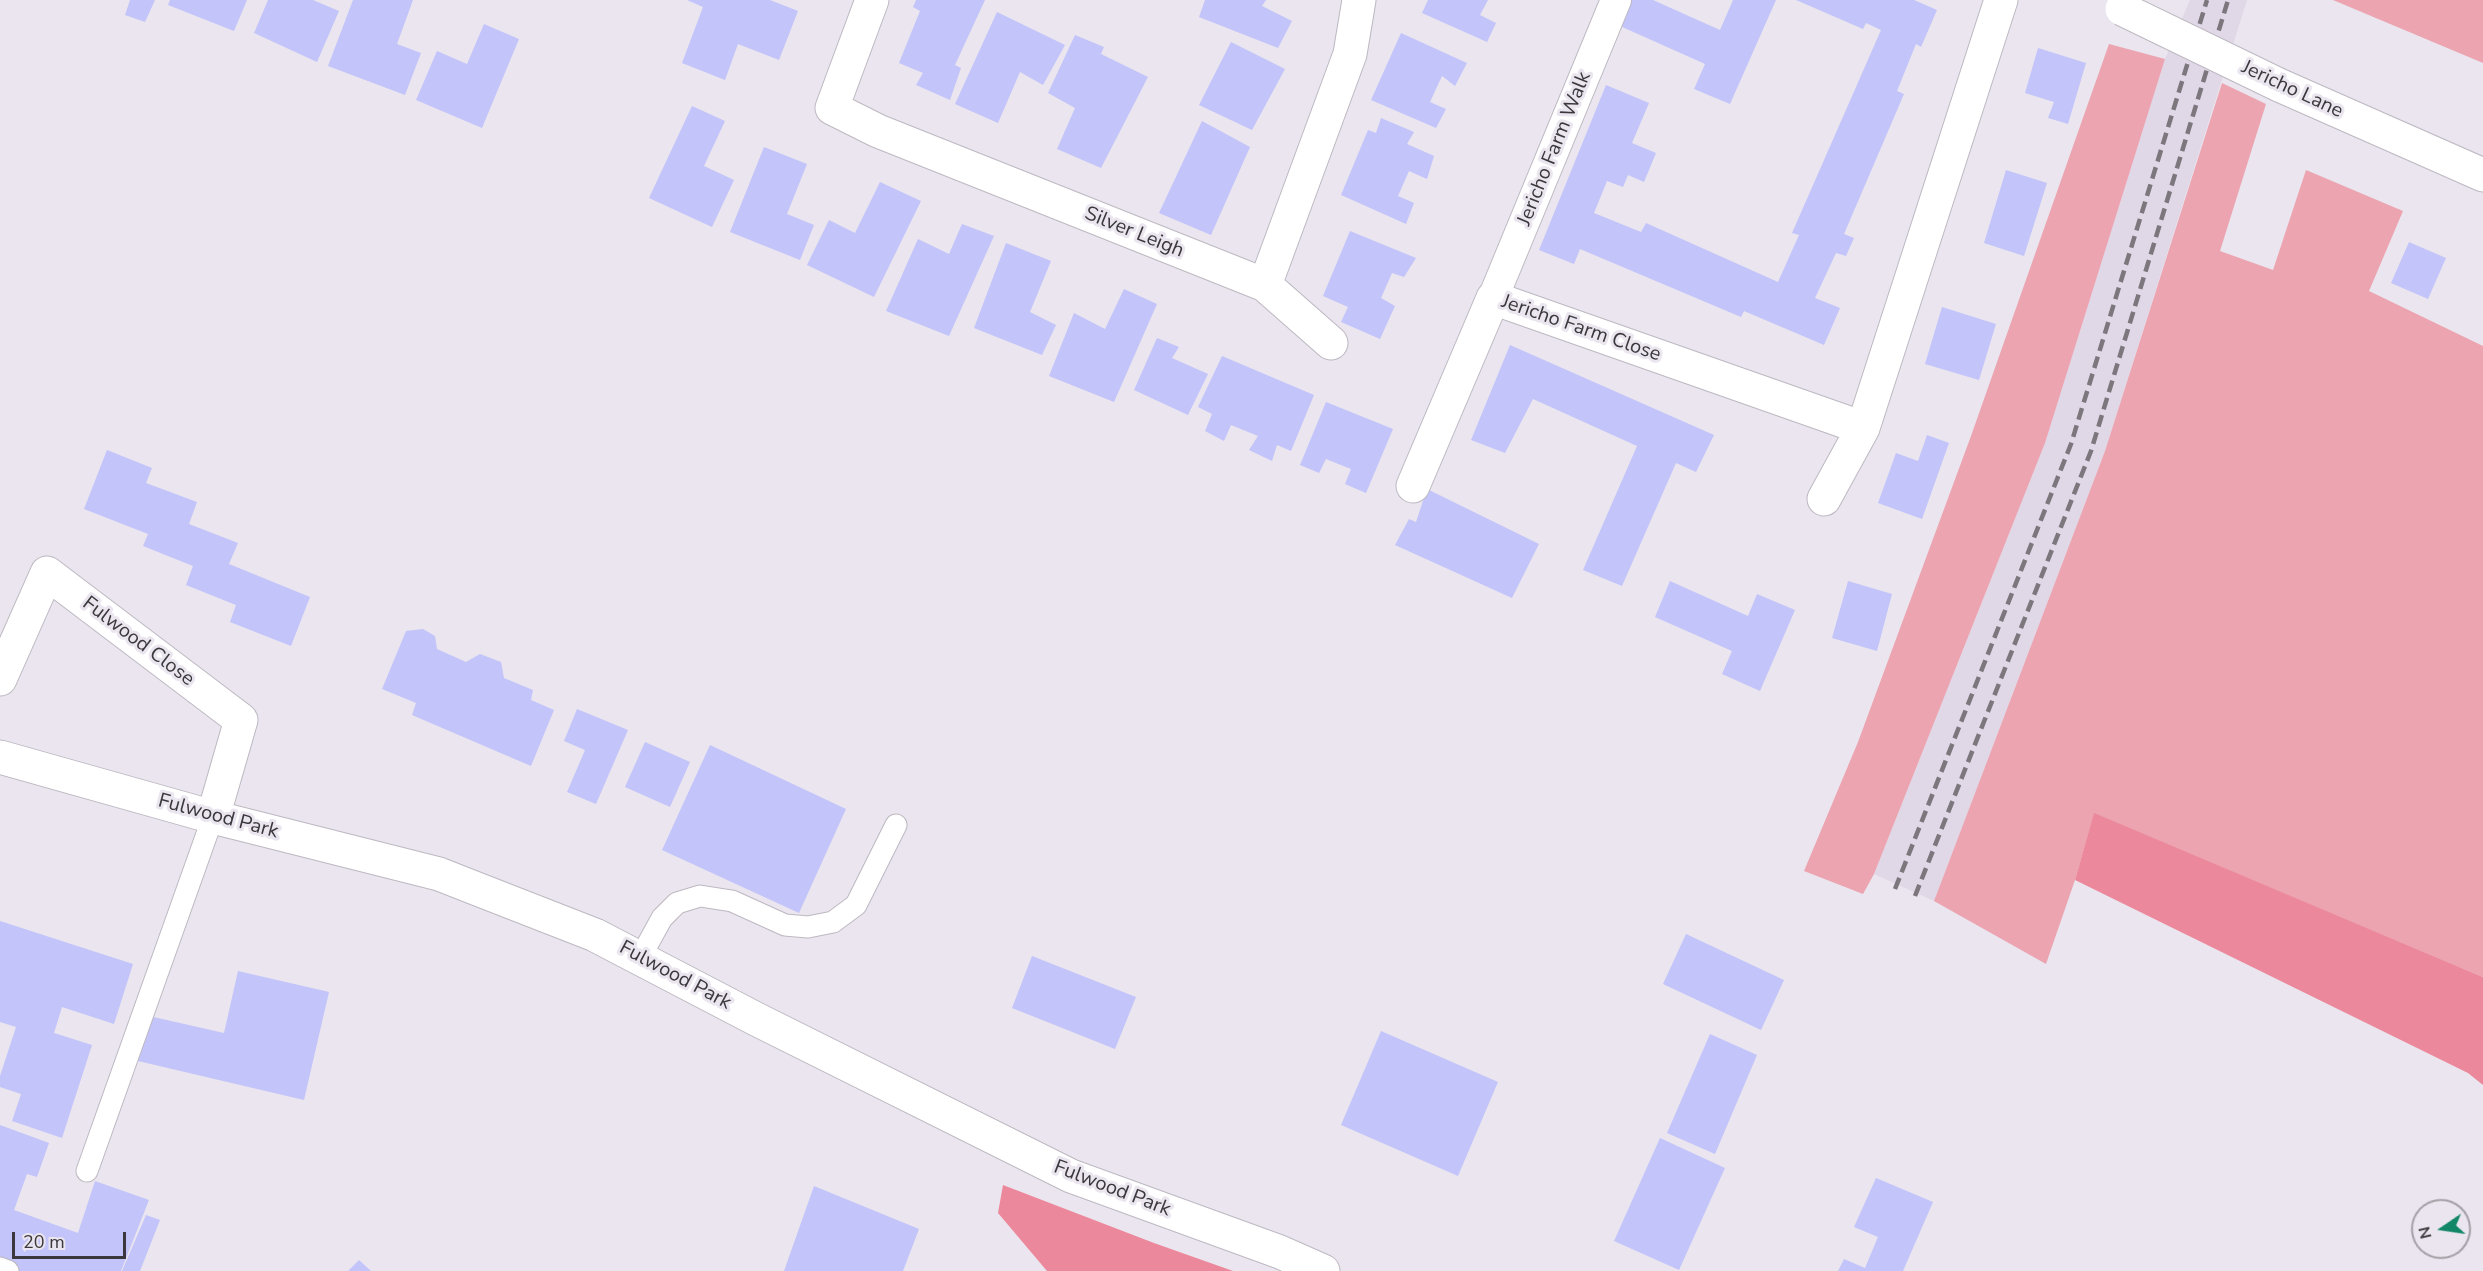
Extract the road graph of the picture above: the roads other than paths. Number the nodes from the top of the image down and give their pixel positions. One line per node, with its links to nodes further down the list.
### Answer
1 (872, 0): 7 (street, Silver Leigh)
2 (1359, 0): 7 (street)
3 (1616, 0): 8 (street, Jericho Farm Walk)
4 (2001, 0): 10 (street)
5 (2113, 4): 6 (street, Jericho Lane, bridge)
6 (2483, 176)
7 (1265, 285): 9 (street)
8 (1493, 298): 10 (street, Jericho Farm Close); 11 (street, Jericho Farm Close)
9 (1331, 344)
10 (1863, 429): 12 (street)
11 (1413, 486)
12 (1824, 499)
13 (0, 679): 15 (street, Fulwood Close)
14 (0, 757): 15 (street, Fulwood Park)
15 (213, 817): 17 (street, Fulwood Park); 18 (lane)
16 (896, 825): 17 (lane)
17 (640, 958): 21 (street, Fulwood Park)
18 (87, 1171)
19 (0, 1268): 20 (lane)
20 (8, 1271)
21 (1323, 1271)

